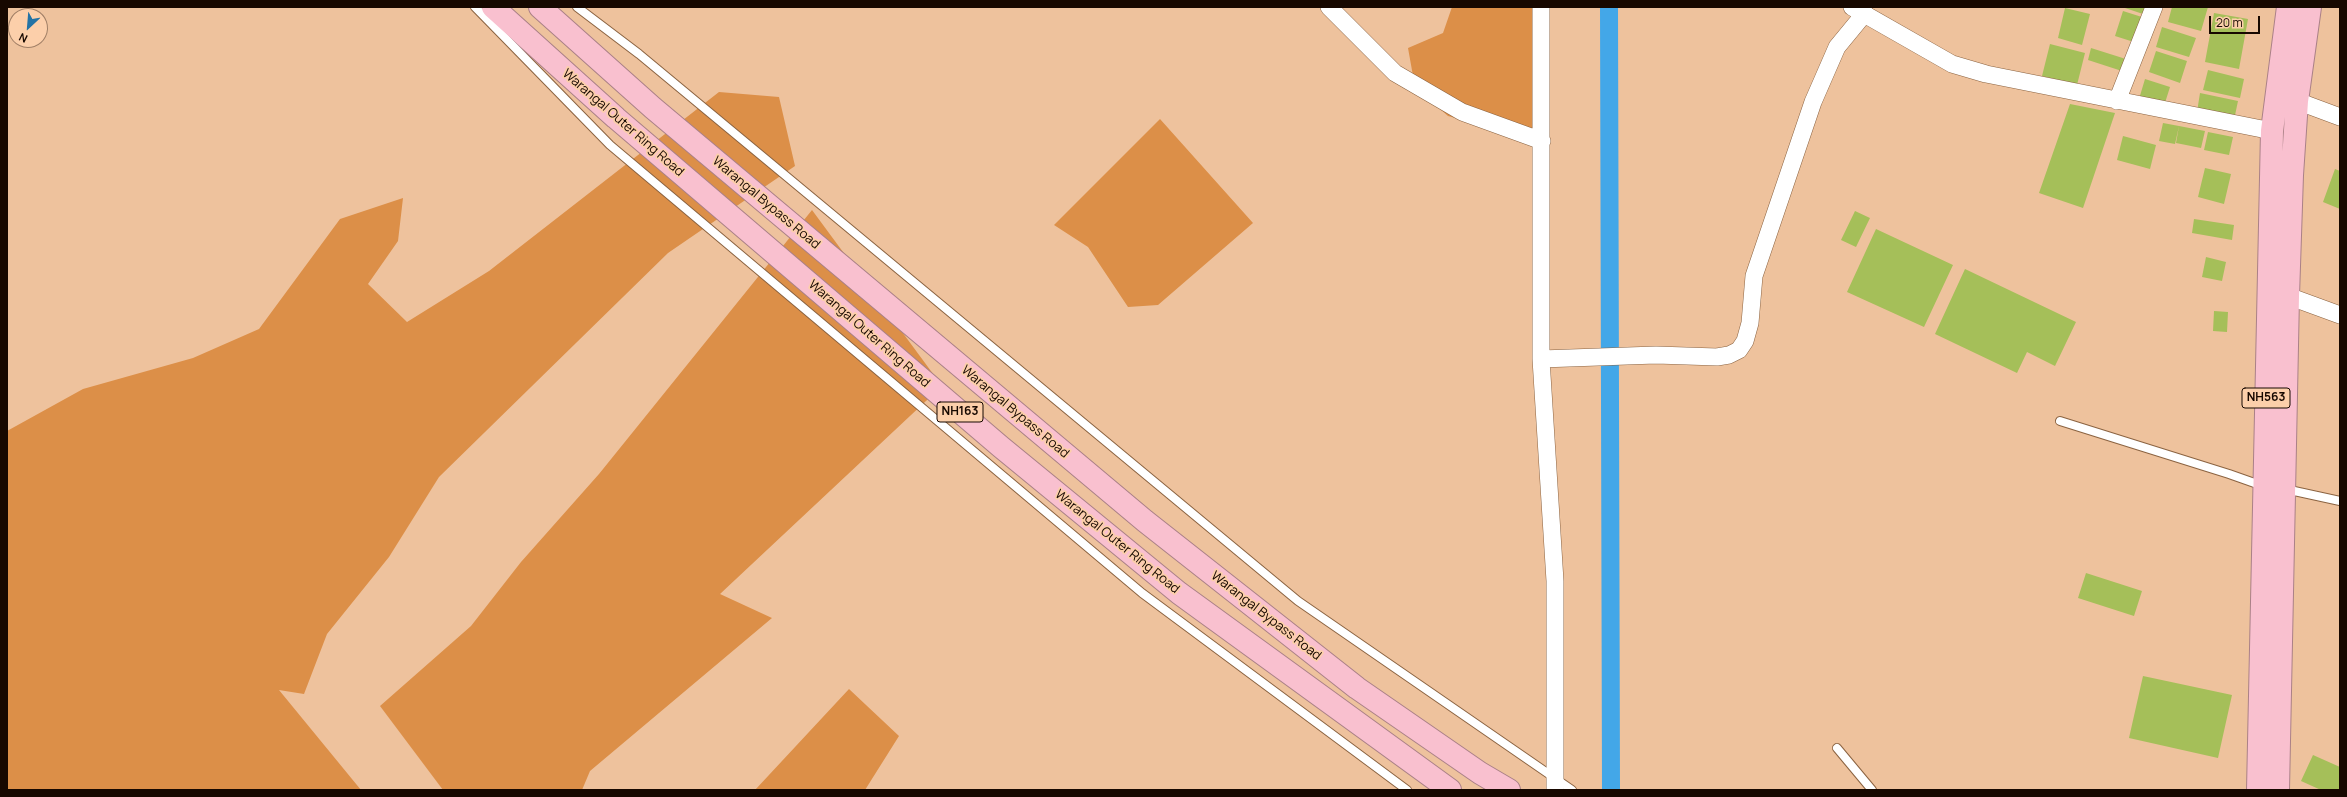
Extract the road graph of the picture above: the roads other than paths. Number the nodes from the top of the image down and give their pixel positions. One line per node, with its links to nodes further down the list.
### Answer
1 (475, 7): 25 (lane)
2 (493, 7): 26 (highway, Warangal Outer Ring Road / NH163)
3 (540, 7): 27 (highway, Warangal Bypass Road / NH163)
4 (577, 7): 24 (lane)
5 (1329, 7): 15 (street)
6 (1541, 7): 15 (street)
7 (2154, 7): 11 (street)
8 (2288, 7): 14 (highway, NH563)
9 (2310, 7): 12 (highway, NH563)
10 (1858, 10): 11 (street); 18 (street)
11 (2117, 101): 14 (street)
12 (2298, 101): 13 (street); 16 (highway, NH563)
13 (2340, 117)
14 (2272, 131): 20 (highway, NH563)
15 (1542, 140): 18 (street)
16 (2288, 296): 17 (street); 21 (highway, NH563)
17 (2340, 315)
18 (1540, 359): 24 (street)
19 (2060, 421): 20 (lane)
20 (2264, 487): 30 (highway, NH563)
21 (2285, 489): 22 (lane); 31 (highway, NH563)
22 (2340, 501)
23 (1837, 748): 29 (lane)
24 (1555, 785): 28 (lane)
25 (1407, 790)
26 (1450, 790)
27 (1509, 790)
28 (1572, 790)
29 (1872, 790)
30 (2258, 790)
31 (2278, 790)

